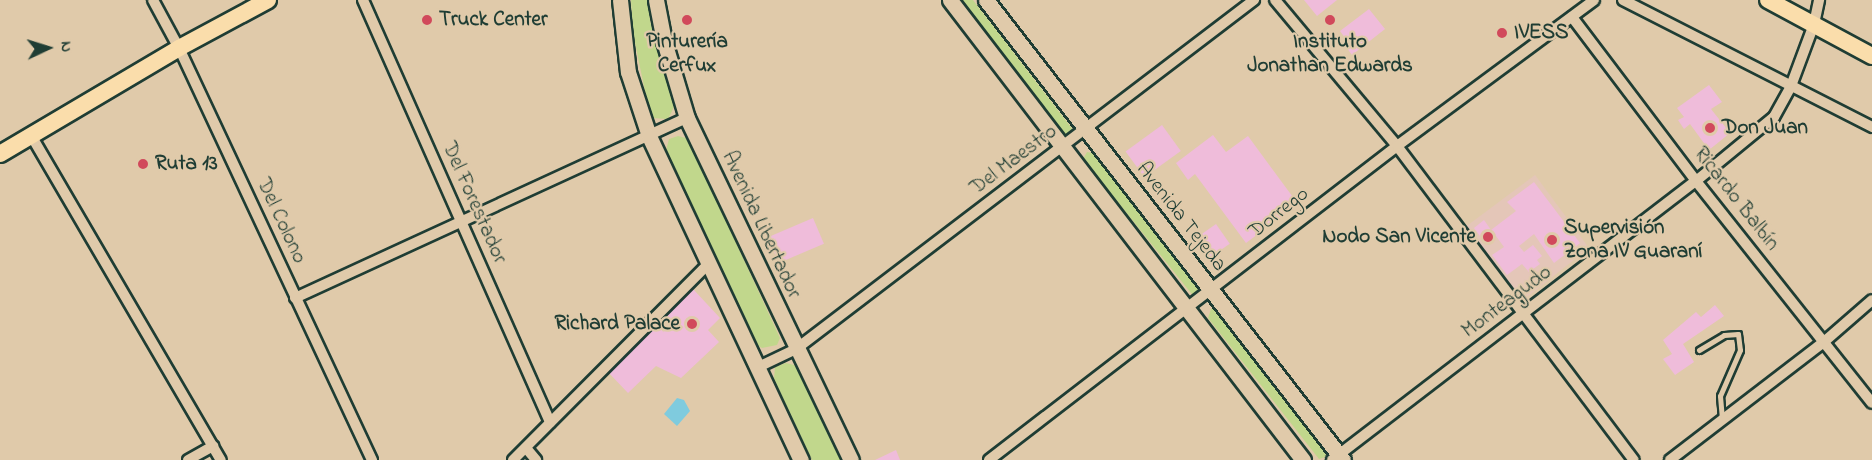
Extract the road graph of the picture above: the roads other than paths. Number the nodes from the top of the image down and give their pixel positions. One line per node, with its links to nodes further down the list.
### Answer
1 (153, 0): 16 (street, Del Colono)
2 (268, 0): 16 (main road)
3 (363, 0): 28 (street, Del Forestador)
4 (620, 0): 22 (main road)
5 (656, 0): 19 (main road, Avenida Libertador)
6 (950, 0): 25 (main road)
7 (986, 0): 21 (main road, Avenida Tejeda)
8 (1254, 0): 21 (street, Del Maestro)
9 (1275, 0): 24 (street)
10 (1594, 0): 14 (street, Dorrego)
11 (1623, 0): 18 (street)
12 (1768, 0): 15 (main road)
13 (1819, 0): 15 (street, Monteagudo)
14 (1572, 17): 24 (street, Dorrego); 27 (street, Ricardo Balbín)
15 (1814, 24): 17 (main road); 18 (street, Monteagudo)
16 (178, 48): 23 (main road); 31 (street, Del Colono)
17 (1872, 56)
18 (1791, 86): 20 (street); 27 (street, Monteagudo)
19 (687, 118): 22 (street); 36 (main road, Avenida Libertador)
20 (1872, 128)
21 (1086, 129): 25 (street, Del Maestro); 30 (main road, Avenida Tejeda)
22 (648, 136): 28 (street); 29 (main road)
23 (32, 137): 26 (main road); 42 (street)
24 (1397, 146): 30 (street, Dorrego); 34 (street)
25 (1062, 148): 33 (main road); 36 (street, Del Maestro)
26 (0, 154)
27 (1696, 181): 34 (street, Monteagudo); 35 (street, Ricardo Balbín)
28 (461, 223): 31 (street); 41 (street, Del Forestador)
29 (709, 263): 38 (main road); 41 (street)
30 (1212, 291): 33 (street, Dorrego); 44 (main road, Avenida Tejeda)
31 (295, 298): 47 (street, Del Colono)
32 (1872, 300): 35 (street)
33 (1188, 308): 52 (street, Dorrego); 53 (main road)
34 (1522, 315): 44 (street, Monteagudo); 54 (street)
35 (1826, 341): 39 (street, Ricardo Balbín); 40 (street)
36 (796, 348): 38 (street, Del Maestro); 51 (main road, Avenida Libertador)
37 (1699, 350): 40 (lane)
38 (756, 368): 50 (main road)
39 (1872, 403)
40 (1722, 420): 55 (street)
41 (550, 422): 43 (street)
42 (213, 446): 45 (street); 46 (street)
43 (526, 448): 48 (street); 49 (street)
44 (1338, 458)
45 (188, 460)
46 (221, 460)
47 (372, 460)
48 (513, 460)
49 (536, 460)
50 (801, 460)
51 (851, 460)
52 (989, 460)
53 (1303, 460)
54 (1634, 460)
55 (1670, 460)

